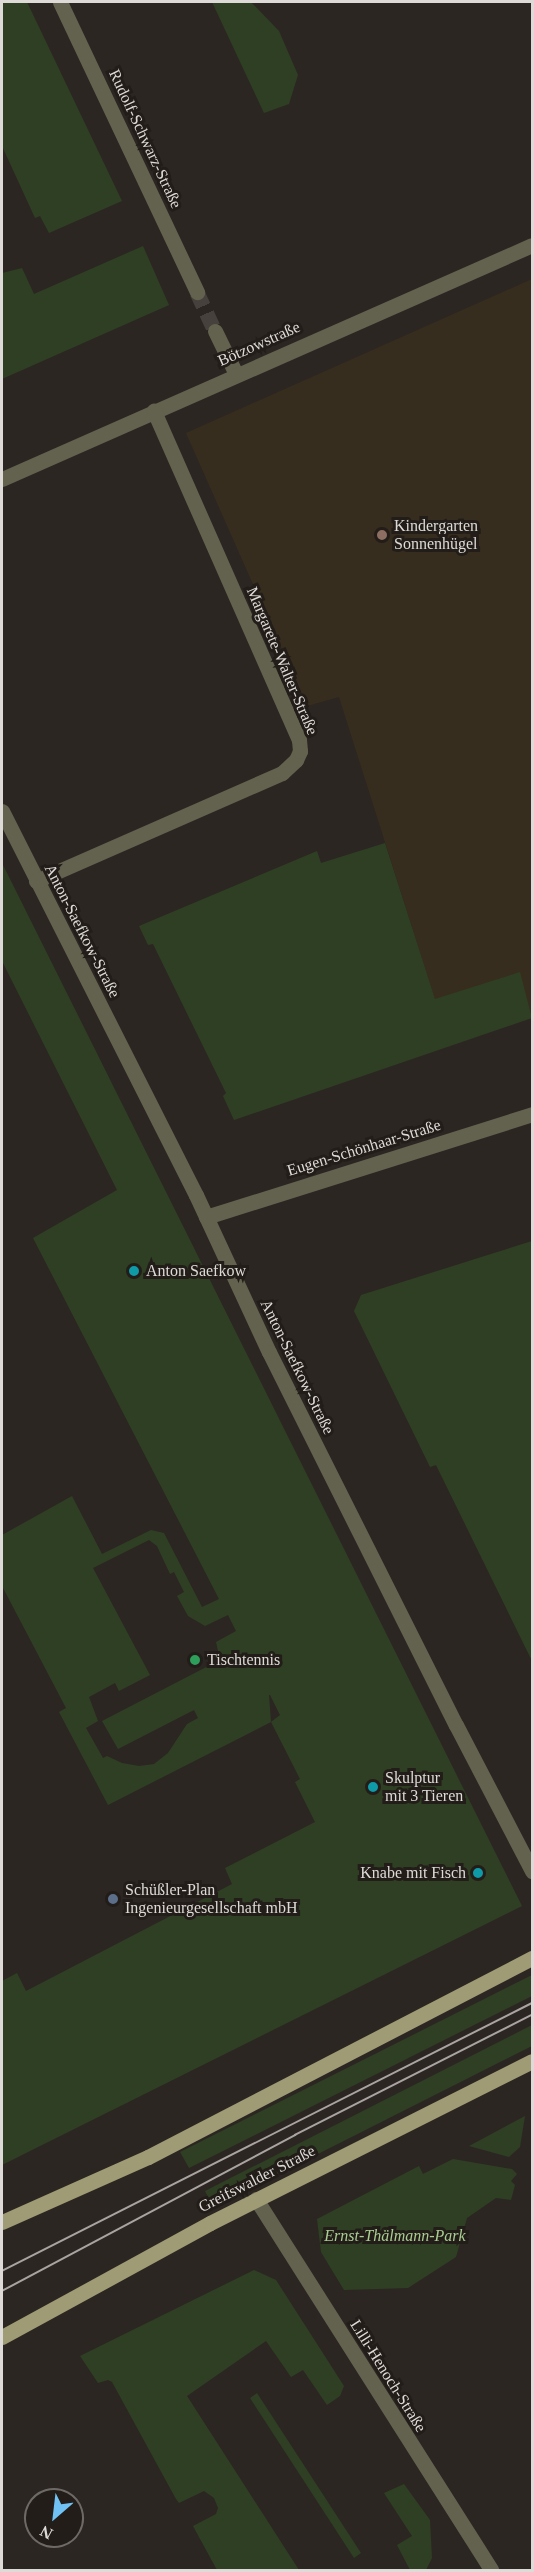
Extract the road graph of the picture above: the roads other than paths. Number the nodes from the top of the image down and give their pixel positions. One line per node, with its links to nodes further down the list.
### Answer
1 (60, 2): 3 (street, Rudolf-Schwarz-Straße)
2 (532, 245): 5 (street, Bötzowstraße)
3 (197, 292)
4 (215, 331): 5 (street)
5 (236, 374): 6 (street, Bötzowstraße)
6 (154, 411): 7 (street, Bötzowstraße); 9 (street, Margarete-Walter-Straße)
7 (2, 479)
8 (2, 811): 9 (street, Anton-Saefkow-Straße)
9 (36, 881): 11 (street, Anton-Saefkow-Straße)
10 (532, 1114): 11 (street, Eugen-Schönhaar-Straße)
11 (206, 1217): 12 (street, Anton-Saefkow-Straße)
12 (532, 1871)
13 (532, 1958): 16 (main road)
14 (532, 2061): 15 (main road, Greifswalder Straße)
15 (256, 2199): 17 (main road, Greifswalder Straße); 18 (street, Lilli-Henoch-Straße)
16 (2, 2223)
17 (2, 2337)
18 (491, 2571)

